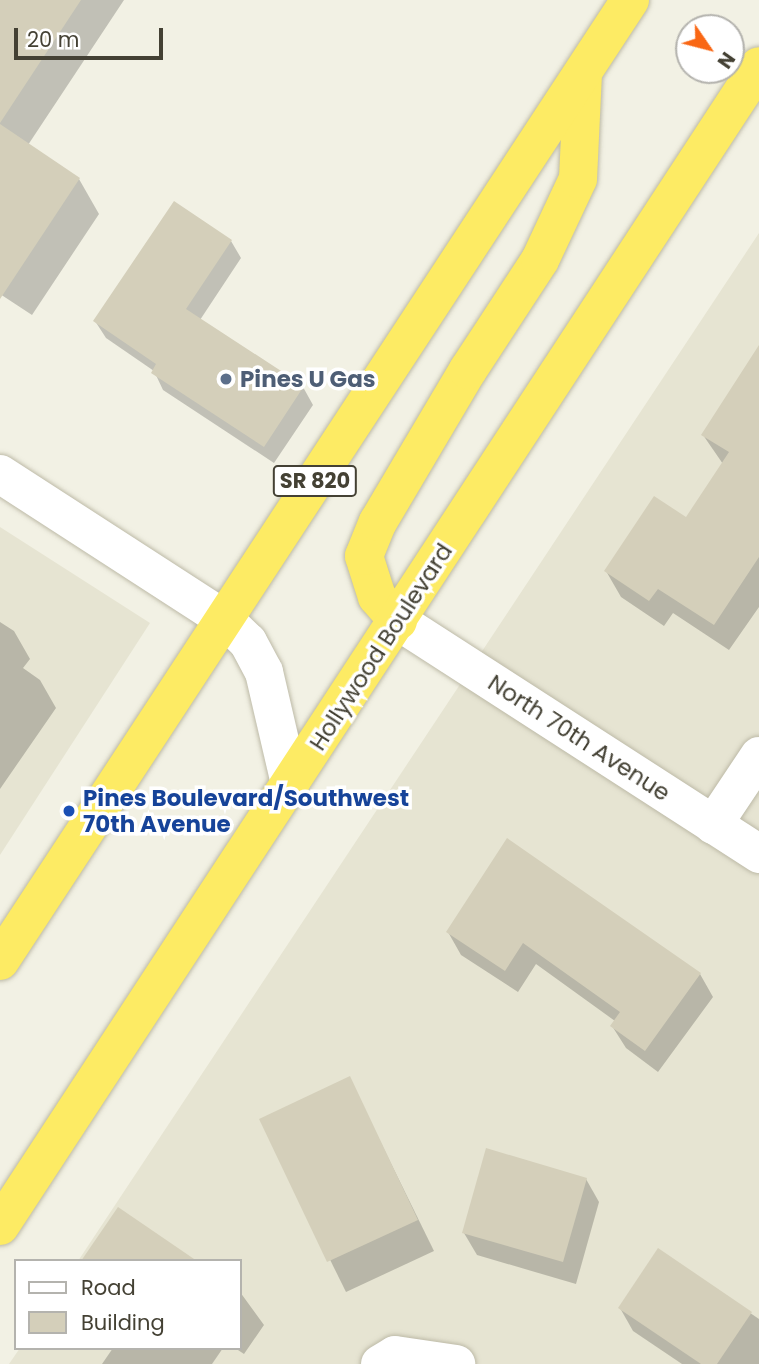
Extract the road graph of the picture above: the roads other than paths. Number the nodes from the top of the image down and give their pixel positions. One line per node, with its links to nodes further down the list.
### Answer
1 (630, 0): 3 (highway, SR 820)
2 (759, 66): 6 (highway, Hollywood Boulevard)
3 (583, 71): 5 (highway, SR 820); 6 (highway)
4 (0, 474): 5 (street)
5 (224, 619): 8 (street); 11 (highway, SR 820)
6 (398, 621): 8 (highway, Hollywood Boulevard); 9 (street, North 70th Avenue)
7 (759, 756): 9 (street)
8 (290, 784): 12 (highway, Hollywood Boulevard)
9 (713, 825): 10 (street, North 70th Avenue)
10 (759, 854)
11 (0, 961)
12 (0, 1226)
13 (388, 1360): 14 (street)
14 (456, 1364)

